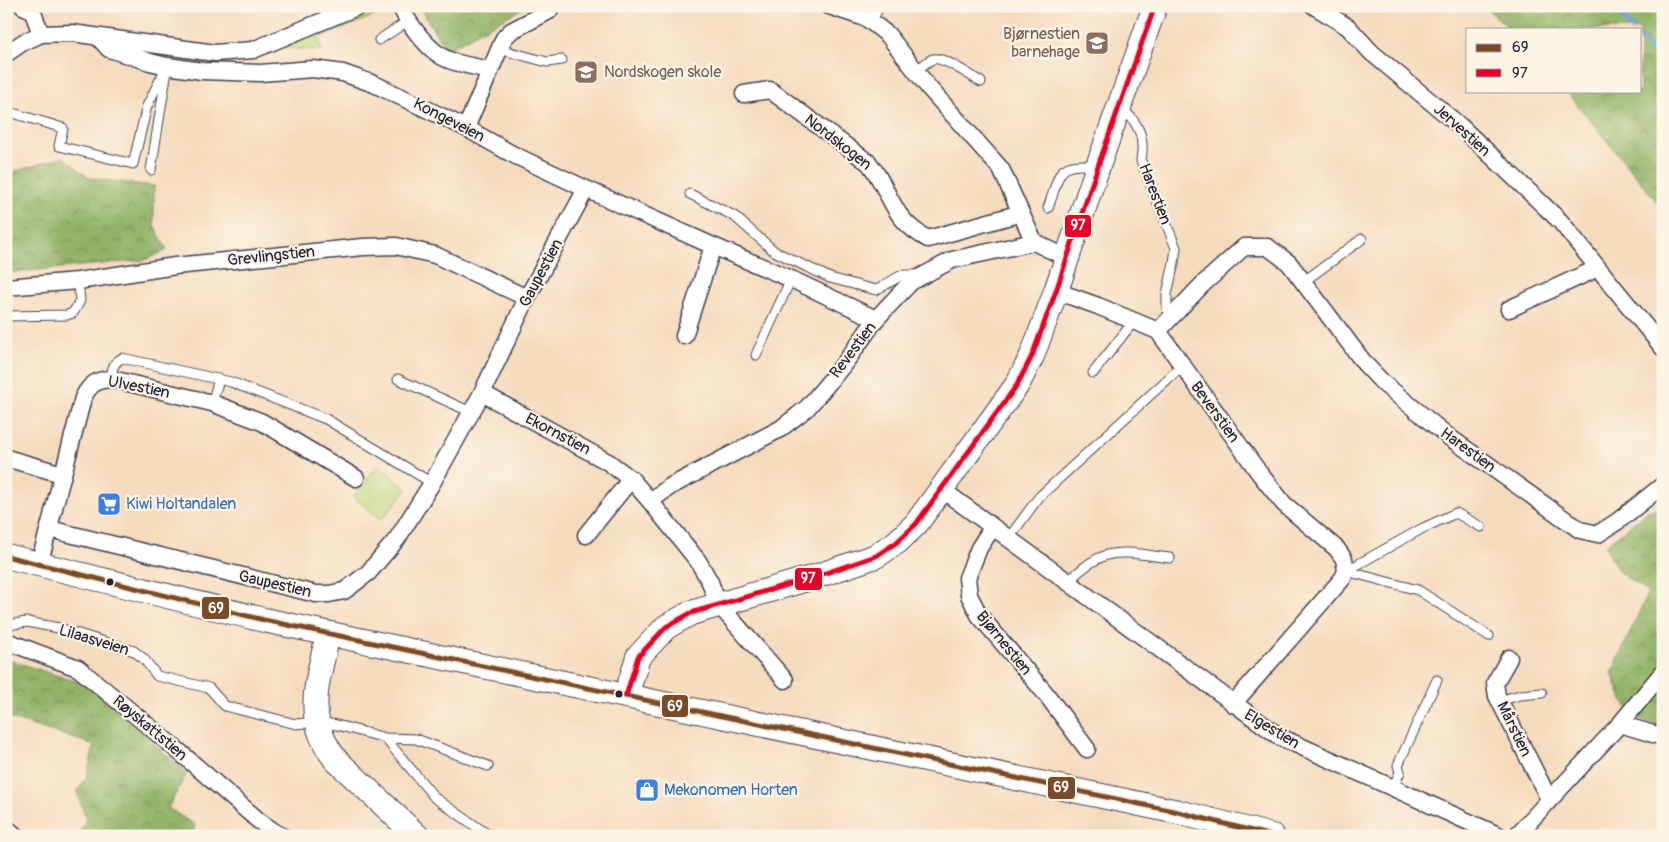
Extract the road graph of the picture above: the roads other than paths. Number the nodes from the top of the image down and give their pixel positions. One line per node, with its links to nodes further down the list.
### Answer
1 (359, 6): 12 (street)
2 (400, 6): 10 (street)
3 (552, 6): 14 (street)
4 (829, 6): 9 (street)
5 (851, 6): 9 (street)
6 (1155, 6): 22 (main road)
7 (1314, 6): 35 (street, Jervestien)
8 (30, 7): 11 (street)
9 (873, 16): 19 (street)
10 (408, 21): 13 (lane); 18 (street)
11 (41, 34): 12 (street); 15 (street)
12 (98, 37): 17 (street, Kongeveien)
13 (379, 40)
14 (499, 49): 16 (lane); 18 (street)
15 (6, 54)
16 (562, 60)
17 (167, 66): 23 (lane); 24 (street, Kongeveien); 26 (lane)
18 (490, 70): 24 (street)
19 (916, 71): 20 (lane); 30 (street)
20 (980, 82)
21 (744, 94): 30 (street, Nordskogen)
22 (1118, 108): 25 (main road); 44 (lane, Harestien)
23 (6, 111)
24 (466, 128): 27 (street, Kongeveien)
25 (1098, 166): 29 (lane); 34 (main road)
26 (151, 170)
27 (586, 189): 33 (street, Kongeveien); 42 (street, Gaupestien)
28 (690, 194): 36 (lane)
29 (1048, 208)
30 (1021, 213): 32 (street)
31 (1362, 239): 39 (lane)
32 (1034, 242): 34 (street); 36 (street, Revestien)
33 (713, 246): 37 (street, Kongeveien); 49 (street)
34 (1068, 258): 41 (main road)
35 (1598, 268): 43 (street); 50 (street, Jervestien)
36 (923, 275): 46 (street, Revestien)
37 (791, 279): 46 (street, Kongeveien); 51 (lane)
38 (78, 281): 40 (street, Grevlingstien); 42 (street, Grevlingstien); 45 (lane)
39 (1303, 282): 44 (street, Harestien); 65 (street, Harestien)
40 (6, 287)
41 (1056, 291): 47 (street); 66 (main road)
42 (527, 298): 57 (street, Gaupestien)
43 (1509, 310)
44 (1174, 315): 48 (street, Harestien)
45 (6, 316)
46 (876, 319): 67 (street, Revestien)
47 (1134, 321): 48 (street); 53 (lane)
48 (1158, 331): 52 (street, Beverstien)
49 (684, 336)
50 (1663, 348)
51 (756, 355)
52 (1182, 366): 72 (lane); 76 (street, Beverstien)
53 (1093, 373)
54 (112, 379): 55 (lane); 58 (street, Ulvestien); 61 (street, Ulvestien)
55 (219, 379): 58 (lane); 64 (lane)
56 (398, 379): 59 (lane)
57 (482, 393): 59 (street, Gaupestien); 63 (street, Ekornstien)
58 (212, 403): 62 (street, Ulvestien)
59 (471, 412): 64 (street, Gaupestien)
60 (6, 458): 61 (street)
61 (62, 474): 70 (street, Ulvestien)
62 (356, 478)
63 (631, 479): 67 (street, Ekornstien); 71 (street)
64 (432, 483): 70 (street, Gaupestien)
65 (1663, 485)
66 (941, 489): 68 (street, Elgestien); 78 (main road)
67 (650, 500): 78 (street, Ekornstien)
68 (992, 528): 72 (street, Elgestien); 95 (street, Bjørnestien)
69 (1481, 528): 76 (lane)
70 (49, 529): 75 (street, Ulvestien)
71 (586, 536)
72 (1008, 539): 77 (street, Elgestien)
73 (6, 556): 75 (main road)
74 (1170, 558): 77 (lane)
75 (39, 565): 80 (main road)
76 (1346, 571): 81 (lane); 90 (street)
77 (1068, 582): 90 (street, Elgestien)
78 (718, 604): 85 (street); 88 (main road)
79 (6, 633): 91 (lane, Lilaasveien)
80 (328, 634): 88 (main road); 91 (main road)
81 (1489, 636)
82 (6, 641): 101 (street, Røyskattstien)
83 (1509, 658): 89 (street, Mårstien)
84 (1663, 672): 92 (street)
85 (785, 680)
86 (1437, 680): 97 (lane)
87 (1542, 693): 89 (lane)
88 (626, 696): 104 (main road)
89 (1500, 701): 98 (street, Mårstien)
90 (1233, 704): 97 (street, Elgestien)
91 (316, 722): 94 (lane, Lilaasveien); 102 (main road)
92 (1620, 724): 93 (street); 98 (street)
93 (1663, 737)
94 (385, 738): 96 (lane, Lilaasveien); 103 (lane)
95 (1087, 749)
96 (488, 766)
97 (1392, 788): 105 (street, Elgestien)
98 (1549, 799): 106 (street)
99 (6, 828): 100 (street)
100 (16, 836)
101 (282, 836)
102 (417, 836)
103 (490, 836)
104 (1272, 836)
105 (1500, 836)
106 (1516, 836)

